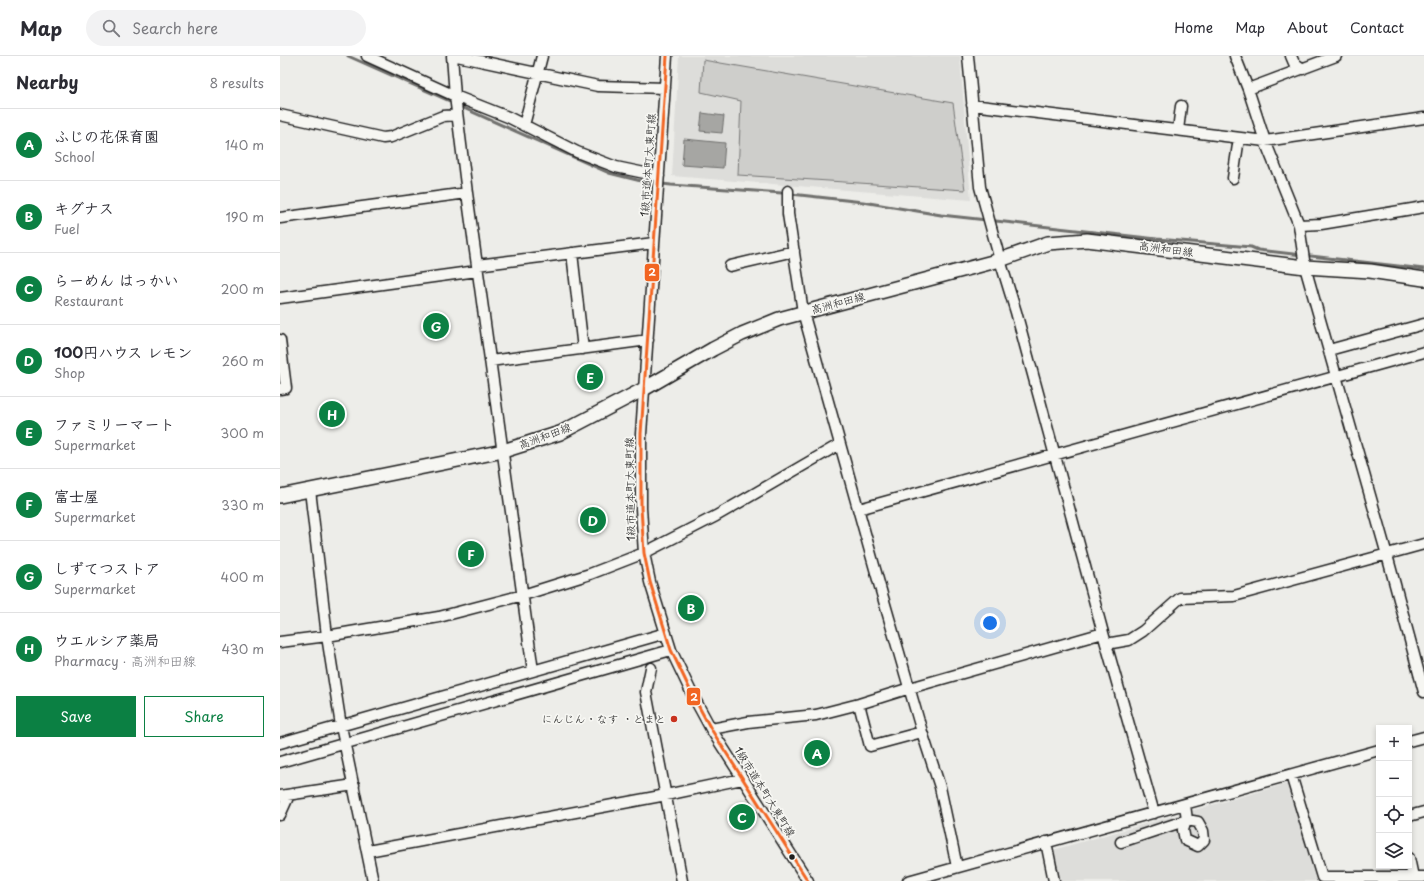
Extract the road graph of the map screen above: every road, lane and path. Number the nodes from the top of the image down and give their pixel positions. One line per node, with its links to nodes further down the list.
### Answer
1 (367, 56): 14 (street)
2 (452, 56): 14 (street)
3 (457, 56): 11 (street)
4 (542, 56): 11 (street)
5 (667, 56): 12 (street, 1級市道本町大東町線)
6 (968, 56): 15 (street)
7 (1235, 56): 13 (street)
8 (1291, 56): 10 (street)
9 (1336, 56): 10 (street)
10 (1303, 68): 13 (street)
11 (538, 74): 12 (street); 20 (street)
12 (665, 88): 24 (street, 1級市道本町大東町線)
13 (1248, 89): 23 (street)
14 (455, 96): 18 (street); 20 (street)
15 (972, 105): 21 (street); 34 (street)
16 (1181, 106): 21 (street)
17 (280, 115): 18 (street)
18 (457, 115): 27 (street)
19 (1424, 118): 23 (street)
20 (524, 125): 24 (street)
21 (1178, 130): 22 (street)
22 (1239, 138): 23 (street); 25 (street)
23 (1265, 141): 30 (street)
24 (659, 176): 31 (street, 1級市道本町大東町線)
25 (1234, 178)
26 (788, 191): 32 (street)
27 (466, 193): 29 (street); 37 (street)
28 (1424, 207): 30 (street)
29 (280, 218)
30 (1299, 225): 36 (street)
31 (654, 243): 33 (street); 43 (street, 1級市道本町大東町線)
32 (794, 251): 35 (street); 40 (street)
33 (572, 253): 37 (street); 44 (street)
34 (1000, 260): 36 (main road, 高洲和田線); 40 (main road, 高洲和田線); 53 (street)
35 (730, 266)
36 (1305, 267): 38 (main road, 高洲和田線); 45 (street)
37 (477, 268): 39 (street); 47 (street)
38 (1424, 279)
39 (280, 298)
40 (803, 312): 50 (main road, 高洲和田線); 51 (street)
41 (1424, 324): 45 (street)
42 (280, 340): 49 (street)
43 (648, 340): 44 (street); 50 (street, 1級市道本町大東町線)
44 (583, 349): 47 (street)
45 (1329, 350): 48 (street)
46 (1424, 352): 48 (street)
47 (490, 361): 52 (street)
48 (1336, 376): 53 (street); 59 (street)
49 (280, 389)
50 (644, 389): 52 (main road, 高洲和田線); 58 (street, 1級市道本町大東町線)
51 (840, 444): 56 (street); 58 (street)
52 (503, 451): 54 (main road, 高洲和田線); 60 (street)
53 (1054, 456): 56 (street); 62 (street)
54 (310, 490): 55 (main road, 高洲和田線); 63 (street)
55 (280, 496)
56 (859, 509): 69 (street)
57 (1424, 544): 59 (street)
58 (644, 553): 60 (street); 61 (street, 1級市道本町大東町線)
59 (1387, 555): 65 (street); 70 (street)
60 (523, 595): 63 (street); 68 (street)
61 (666, 633): 66 (street, 1級市道本町大東町線); 68 (street)
62 (1103, 634): 65 (street); 69 (street)
63 (327, 636): 64 (street); 72 (street)
64 (280, 642)
65 (1106, 644): 88 (street)
66 (671, 650): 73 (street, 1級市道本町大東町線); 78 (street)
67 (651, 668): 85 (street)
68 (533, 671): 72 (street)
69 (910, 688): 71 (street); 74 (street)
70 (1424, 692)
71 (859, 704): 73 (street); 74 (street)
72 (341, 726): 77 (street); 78 (street)
73 (711, 729): 82 (street, 1級市道本町大東町線)
74 (922, 732): 94 (street)
75 (1424, 737): 76 (street)
76 (1412, 740)
77 (280, 743)
78 (345, 743): 80 (street); 83 (street)
79 (1376, 751): 81 (street)
80 (280, 762)
81 (1291, 775): 86 (street); 96 (street)
82 (742, 779): 85 (street); 100 (street, 1級市道本町大東町線)
83 (354, 786): 84 (street); 93 (street)
84 (285, 795): 89 (street)
85 (666, 795): 93 (street); 99 (street)
86 (1185, 805): 88 (street); 92 (street)
87 (1424, 812): 90 (street)
88 (1154, 813): 91 (street)
89 (280, 815)
90 (1412, 815)
91 (1046, 842): 94 (street); 102 (street)
92 (1120, 842)
93 (368, 851): 98 (street)
94 (957, 867): 101 (street)
95 (1411, 869): 96 (street)
96 (1413, 877): 97 (street)
97 (1424, 877)
98 (373, 881)
99 (682, 881)
100 (808, 881)
101 (908, 881)
102 (1054, 881)

